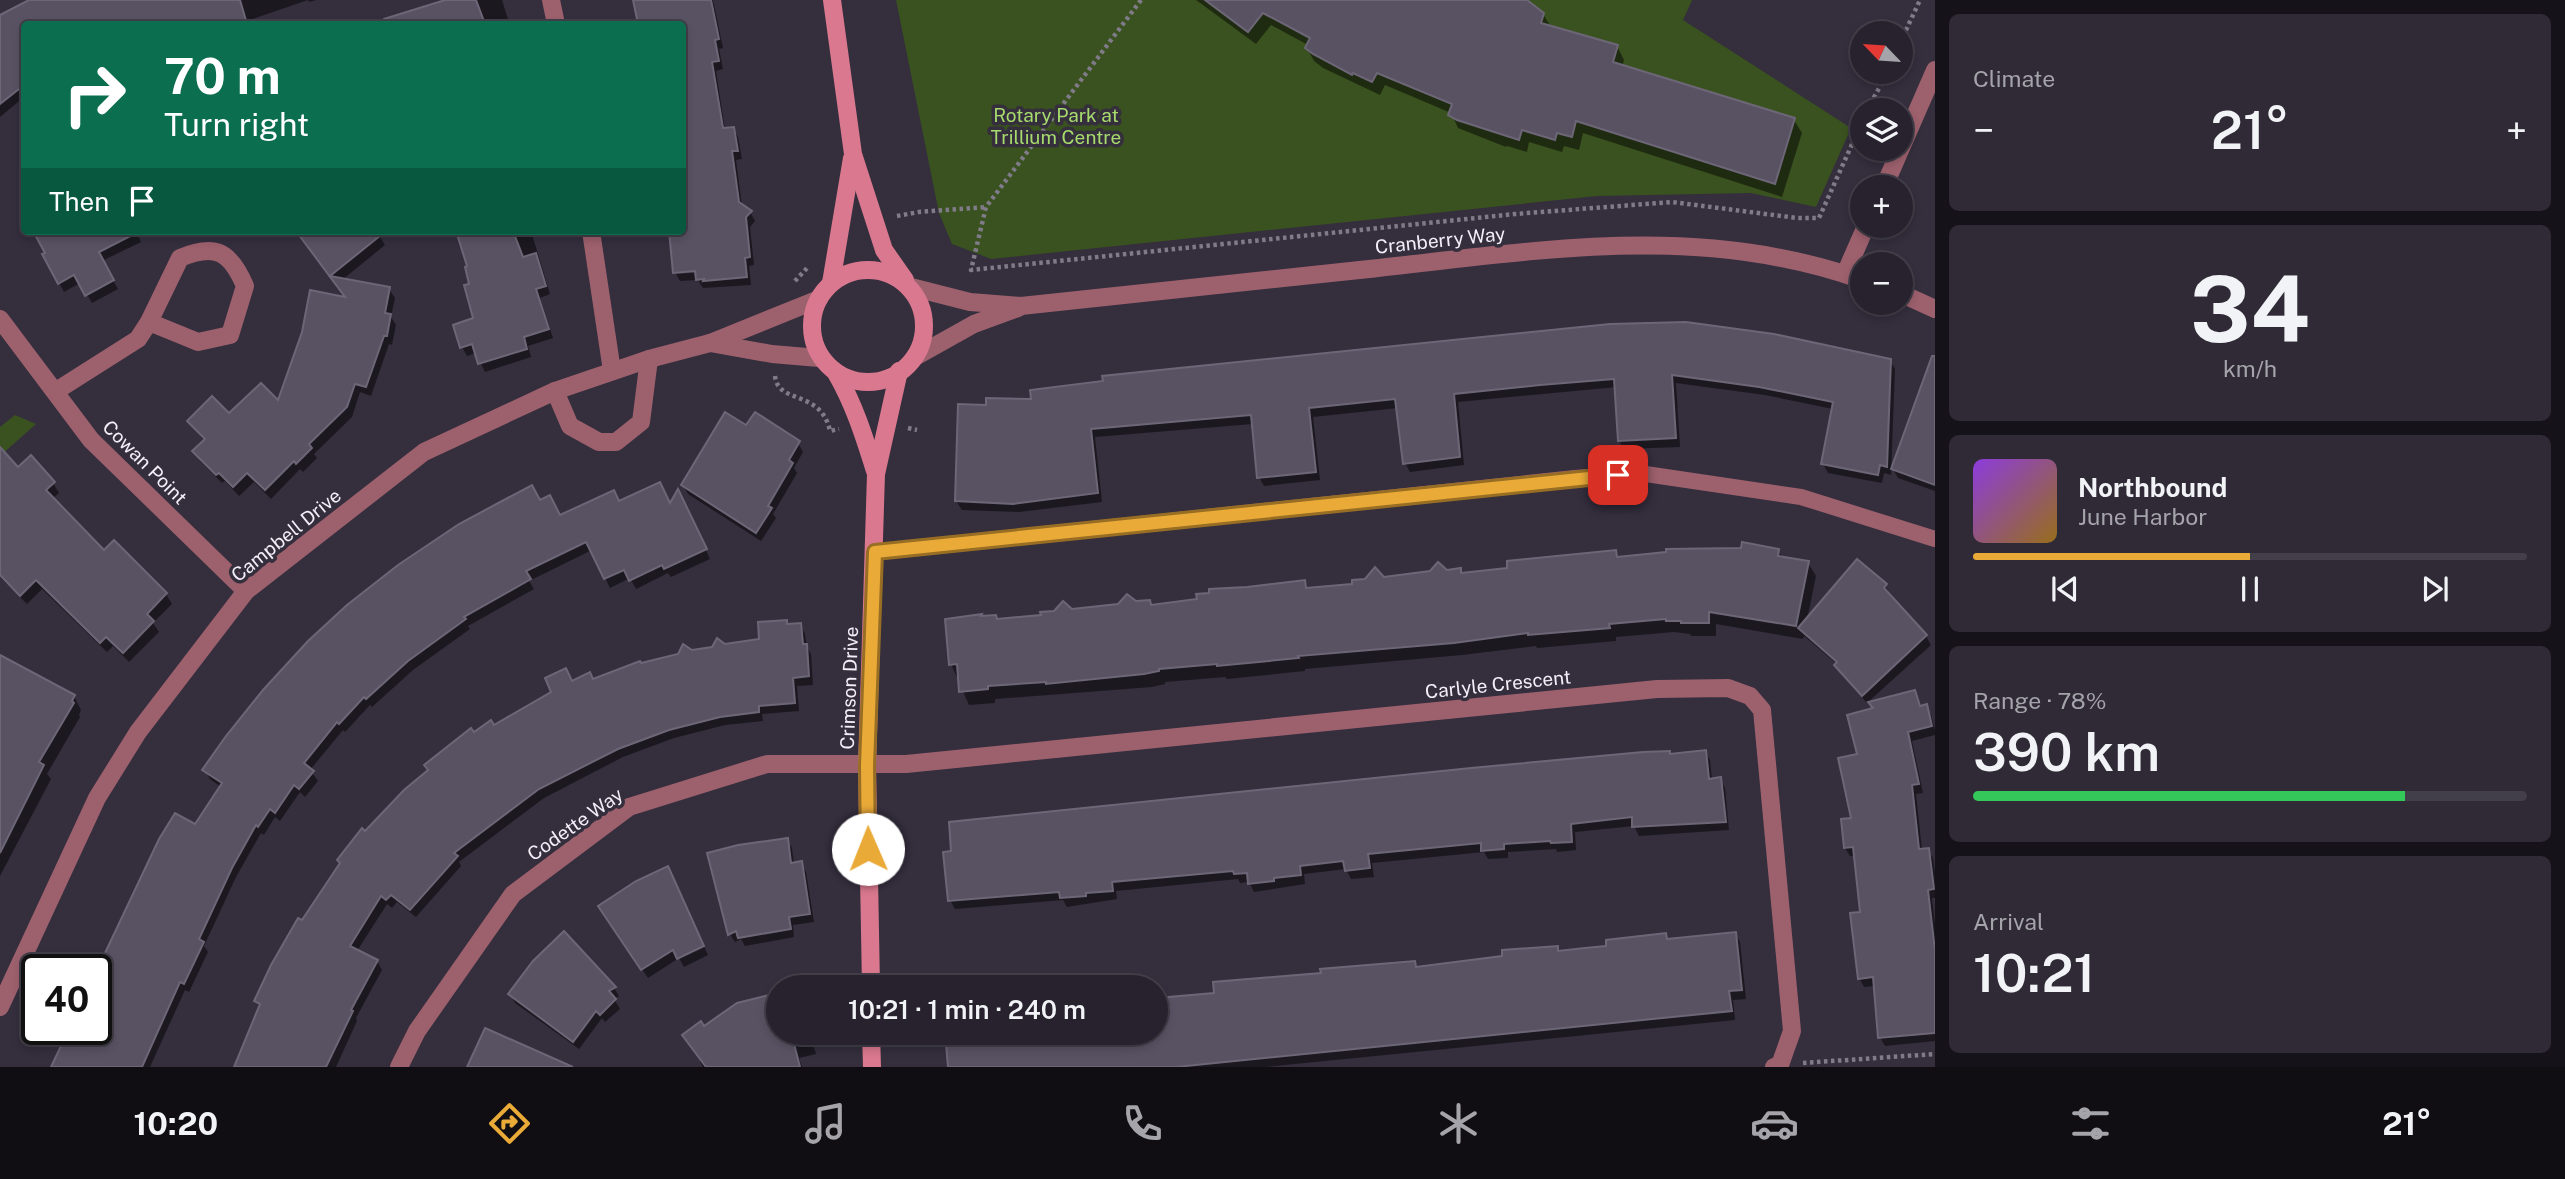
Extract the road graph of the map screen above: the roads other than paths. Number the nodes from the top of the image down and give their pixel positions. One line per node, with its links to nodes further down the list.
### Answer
1 (551, 0): 3 (street)
2 (832, 0): 5 (street)
3 (555, 21)
4 (1935, 70): 6 (street)
5 (853, 155): 9 (street); 10 (street)
6 (1889, 175)
7 (592, 235): 21 (street)
8 (1850, 276): 13 (street, Cranberry Way)
9 (831, 283): 10 (street); 11 (street)
10 (909, 285): 13 (street, Cranberry Way); 18 (street)
11 (819, 299): 17 (street, Campbell Drive); 19 (street)
12 (1913, 299): 14 (street)
13 (1021, 306): 18 (street, Cranberry Way)
14 (1935, 309)
15 (0, 319): 24 (street, Cowan Point)
16 (149, 322): 16 (street); 24 (street)
17 (710, 343): 19 (street, Campbell Drive); 20 (street, Campbell Drive)
18 (915, 357): 22 (street)
19 (819, 358): 23 (street)
20 (649, 359): 21 (street, Campbell Drive); 25 (street)
21 (612, 371): 25 (street, Campbell Drive)
22 (899, 371): 23 (street); 26 (street, Crimson Drive)
23 (836, 373): 26 (street, Crimson Drive)
24 (56, 391): 29 (street, Cowan Point)
25 (555, 391): 29 (street, Campbell Drive)
26 (876, 474): 28 (street, Crimson Drive)
27 (1935, 539): 28 (lane)
28 (875, 552): 30 (street, Crimson Drive)
29 (246, 591): 32 (street, Campbell Drive)
30 (867, 766): 31 (street, Crimson Drive); 34 (street, Carlyle Crescent); 35 (street, Codette Way)
31 (871, 975)
32 (0, 1007)
33 (871, 1045): 36 (street)
34 (1777, 1066)
35 (399, 1067)
36 (872, 1067)

